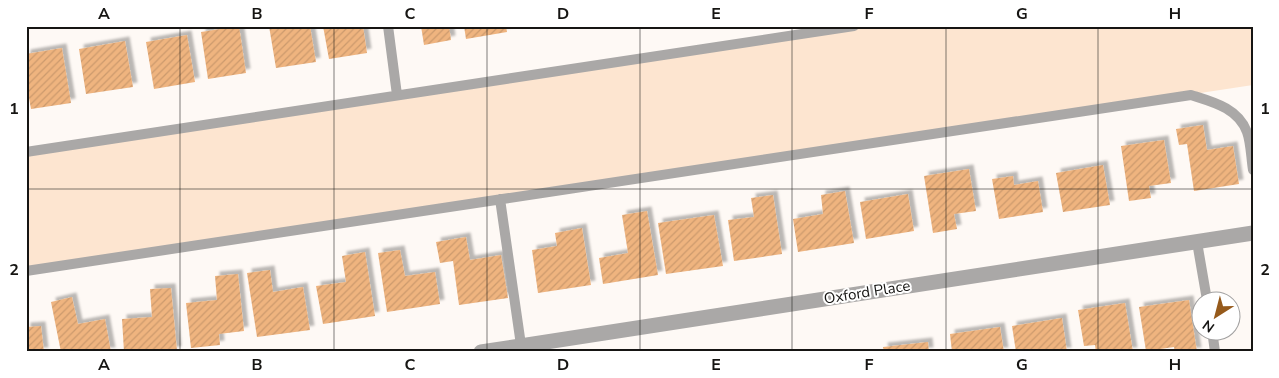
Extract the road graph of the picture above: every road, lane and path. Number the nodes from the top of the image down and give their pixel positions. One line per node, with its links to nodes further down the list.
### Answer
1 (388, 26): 3 (lane)
2 (854, 26): 3 (lane)
3 (397, 95): 4 (lane)
4 (26, 152)
5 (1253, 170): 6 (lane)
6 (500, 199): 9 (lane); 11 (lane)
7 (1253, 233): 8 (street, Oxford Place)
8 (1197, 242): 10 (lane); 11 (street, Oxford Place)
9 (26, 271)
10 (1205, 290)
11 (521, 345): 12 (street, Oxford Place)
12 (481, 352)

